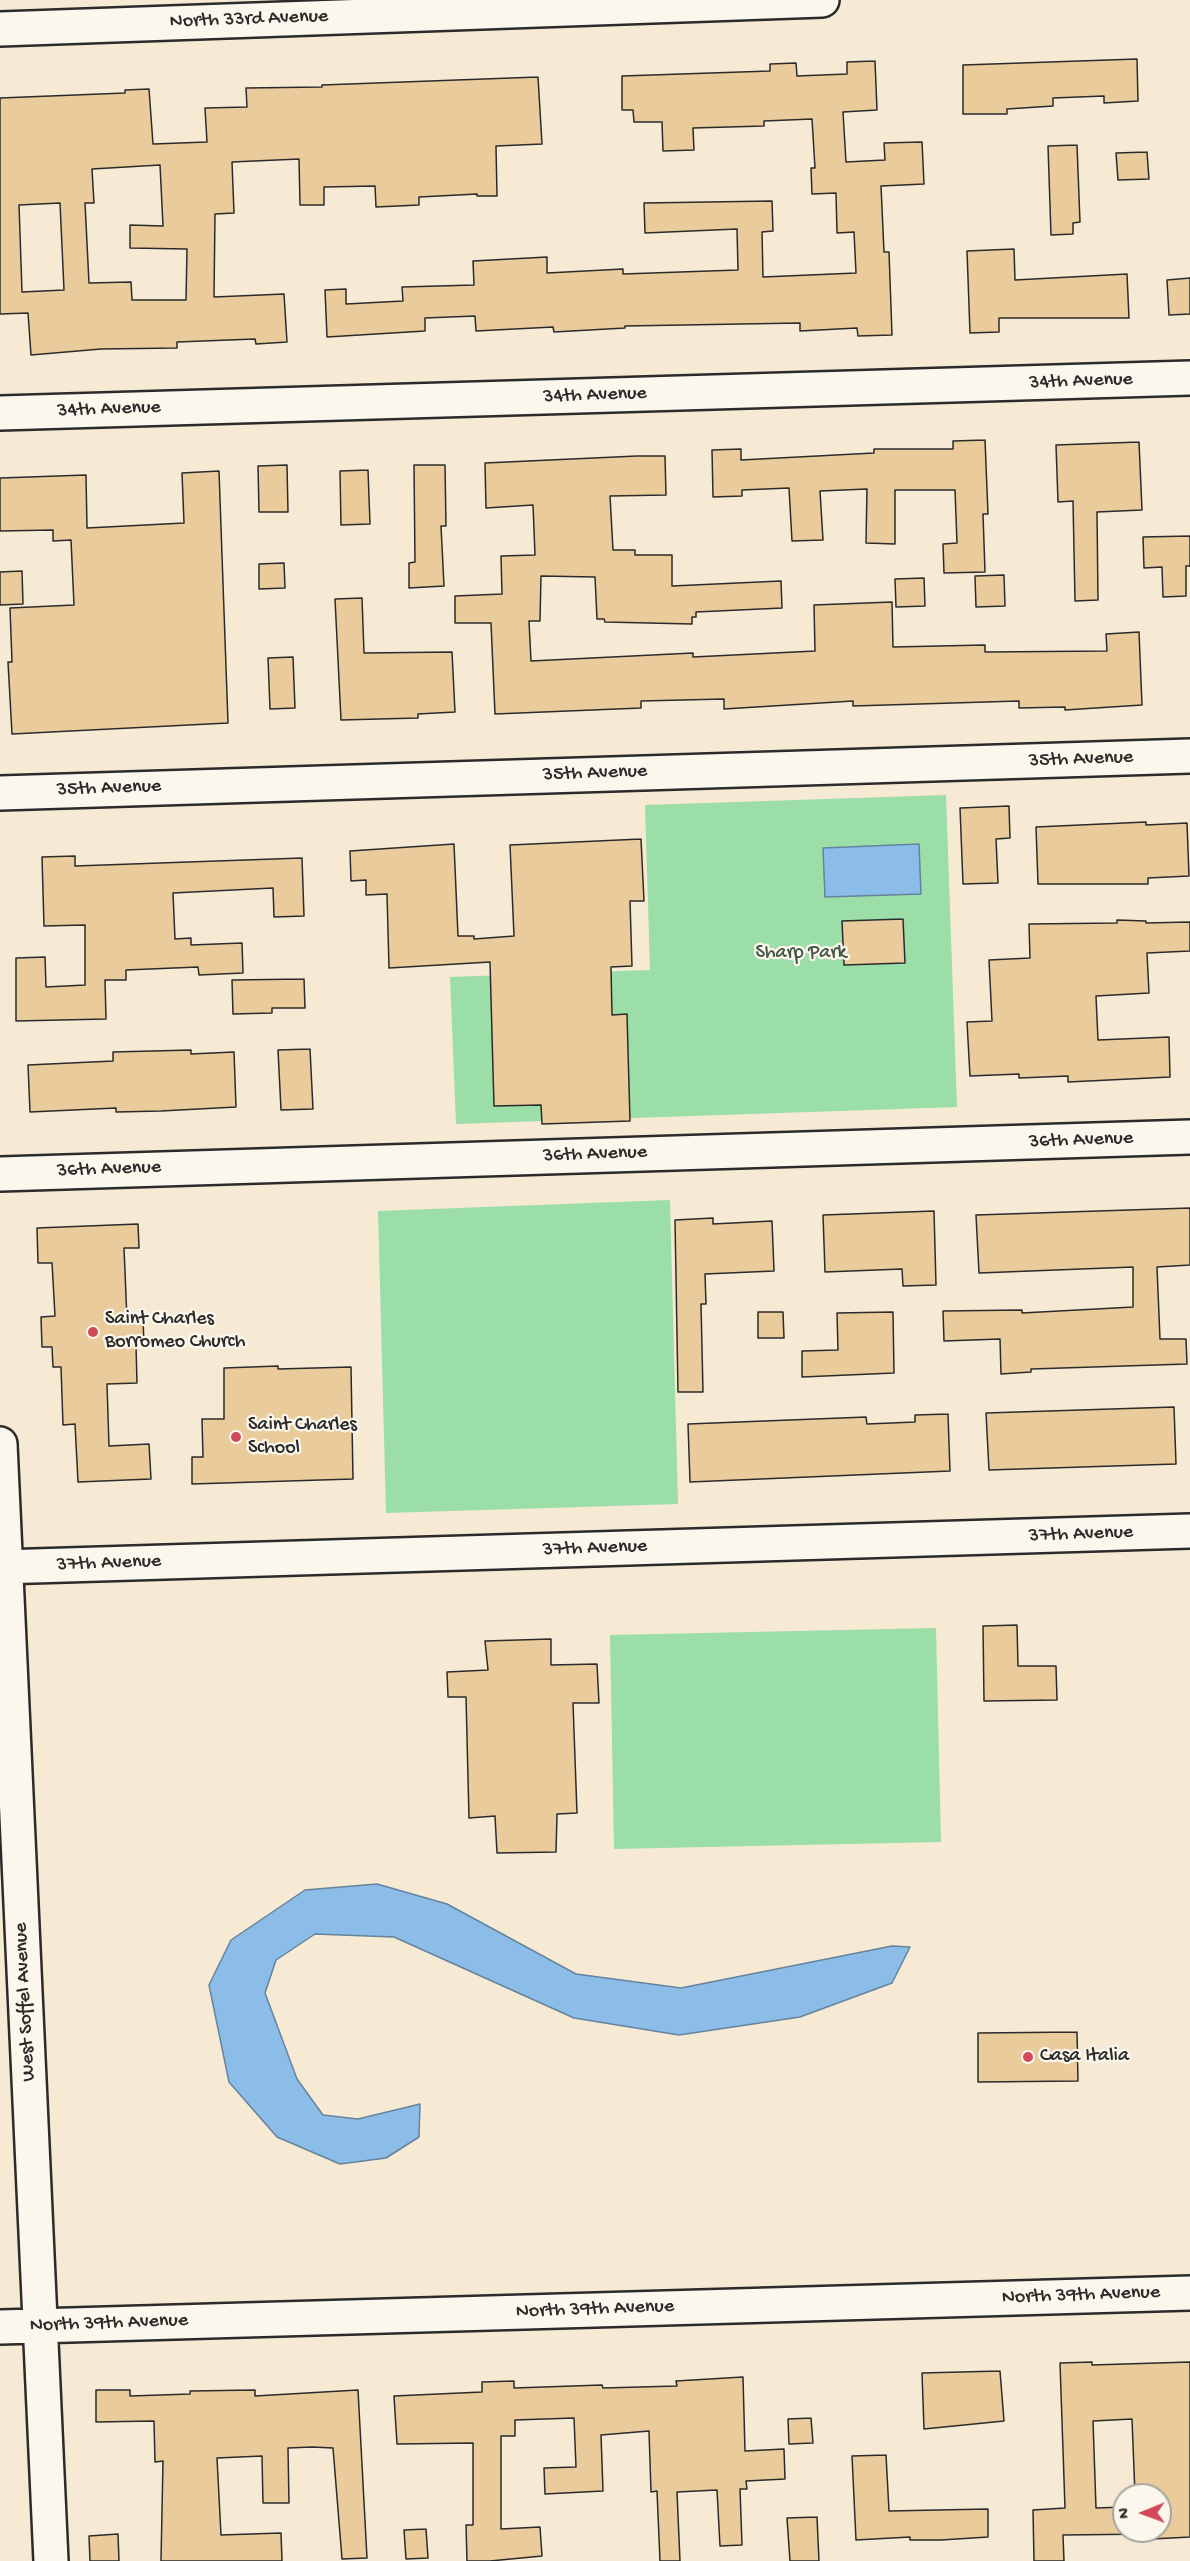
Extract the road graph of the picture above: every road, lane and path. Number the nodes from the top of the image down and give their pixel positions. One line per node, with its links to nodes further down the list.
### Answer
1 (822, 0): 2 (street, North 33rd Avenue)
2 (0, 29)
3 (1190, 378): 4 (street, 34th Avenue)
4 (0, 413)
5 (1190, 756): 6 (street, 35th Avenue)
6 (0, 793)
7 (1190, 1137): 8 (street, 36th Avenue)
8 (0, 1174)
9 (0, 1444): 11 (street, West Soffel Avenue)
10 (1190, 1532): 11 (street, 37th Avenue)
11 (3, 1567): 12 (street, West Soffel Avenue)
12 (12, 1945): 14 (street, West Soffel Avenue)
13 (1190, 2293): 14 (street, North 39th Avenue)
14 (41, 2326): 15 (street, North 39th Avenue); 16 (street, West Soffel Avenue)
15 (0, 2327)
16 (51, 2561)

